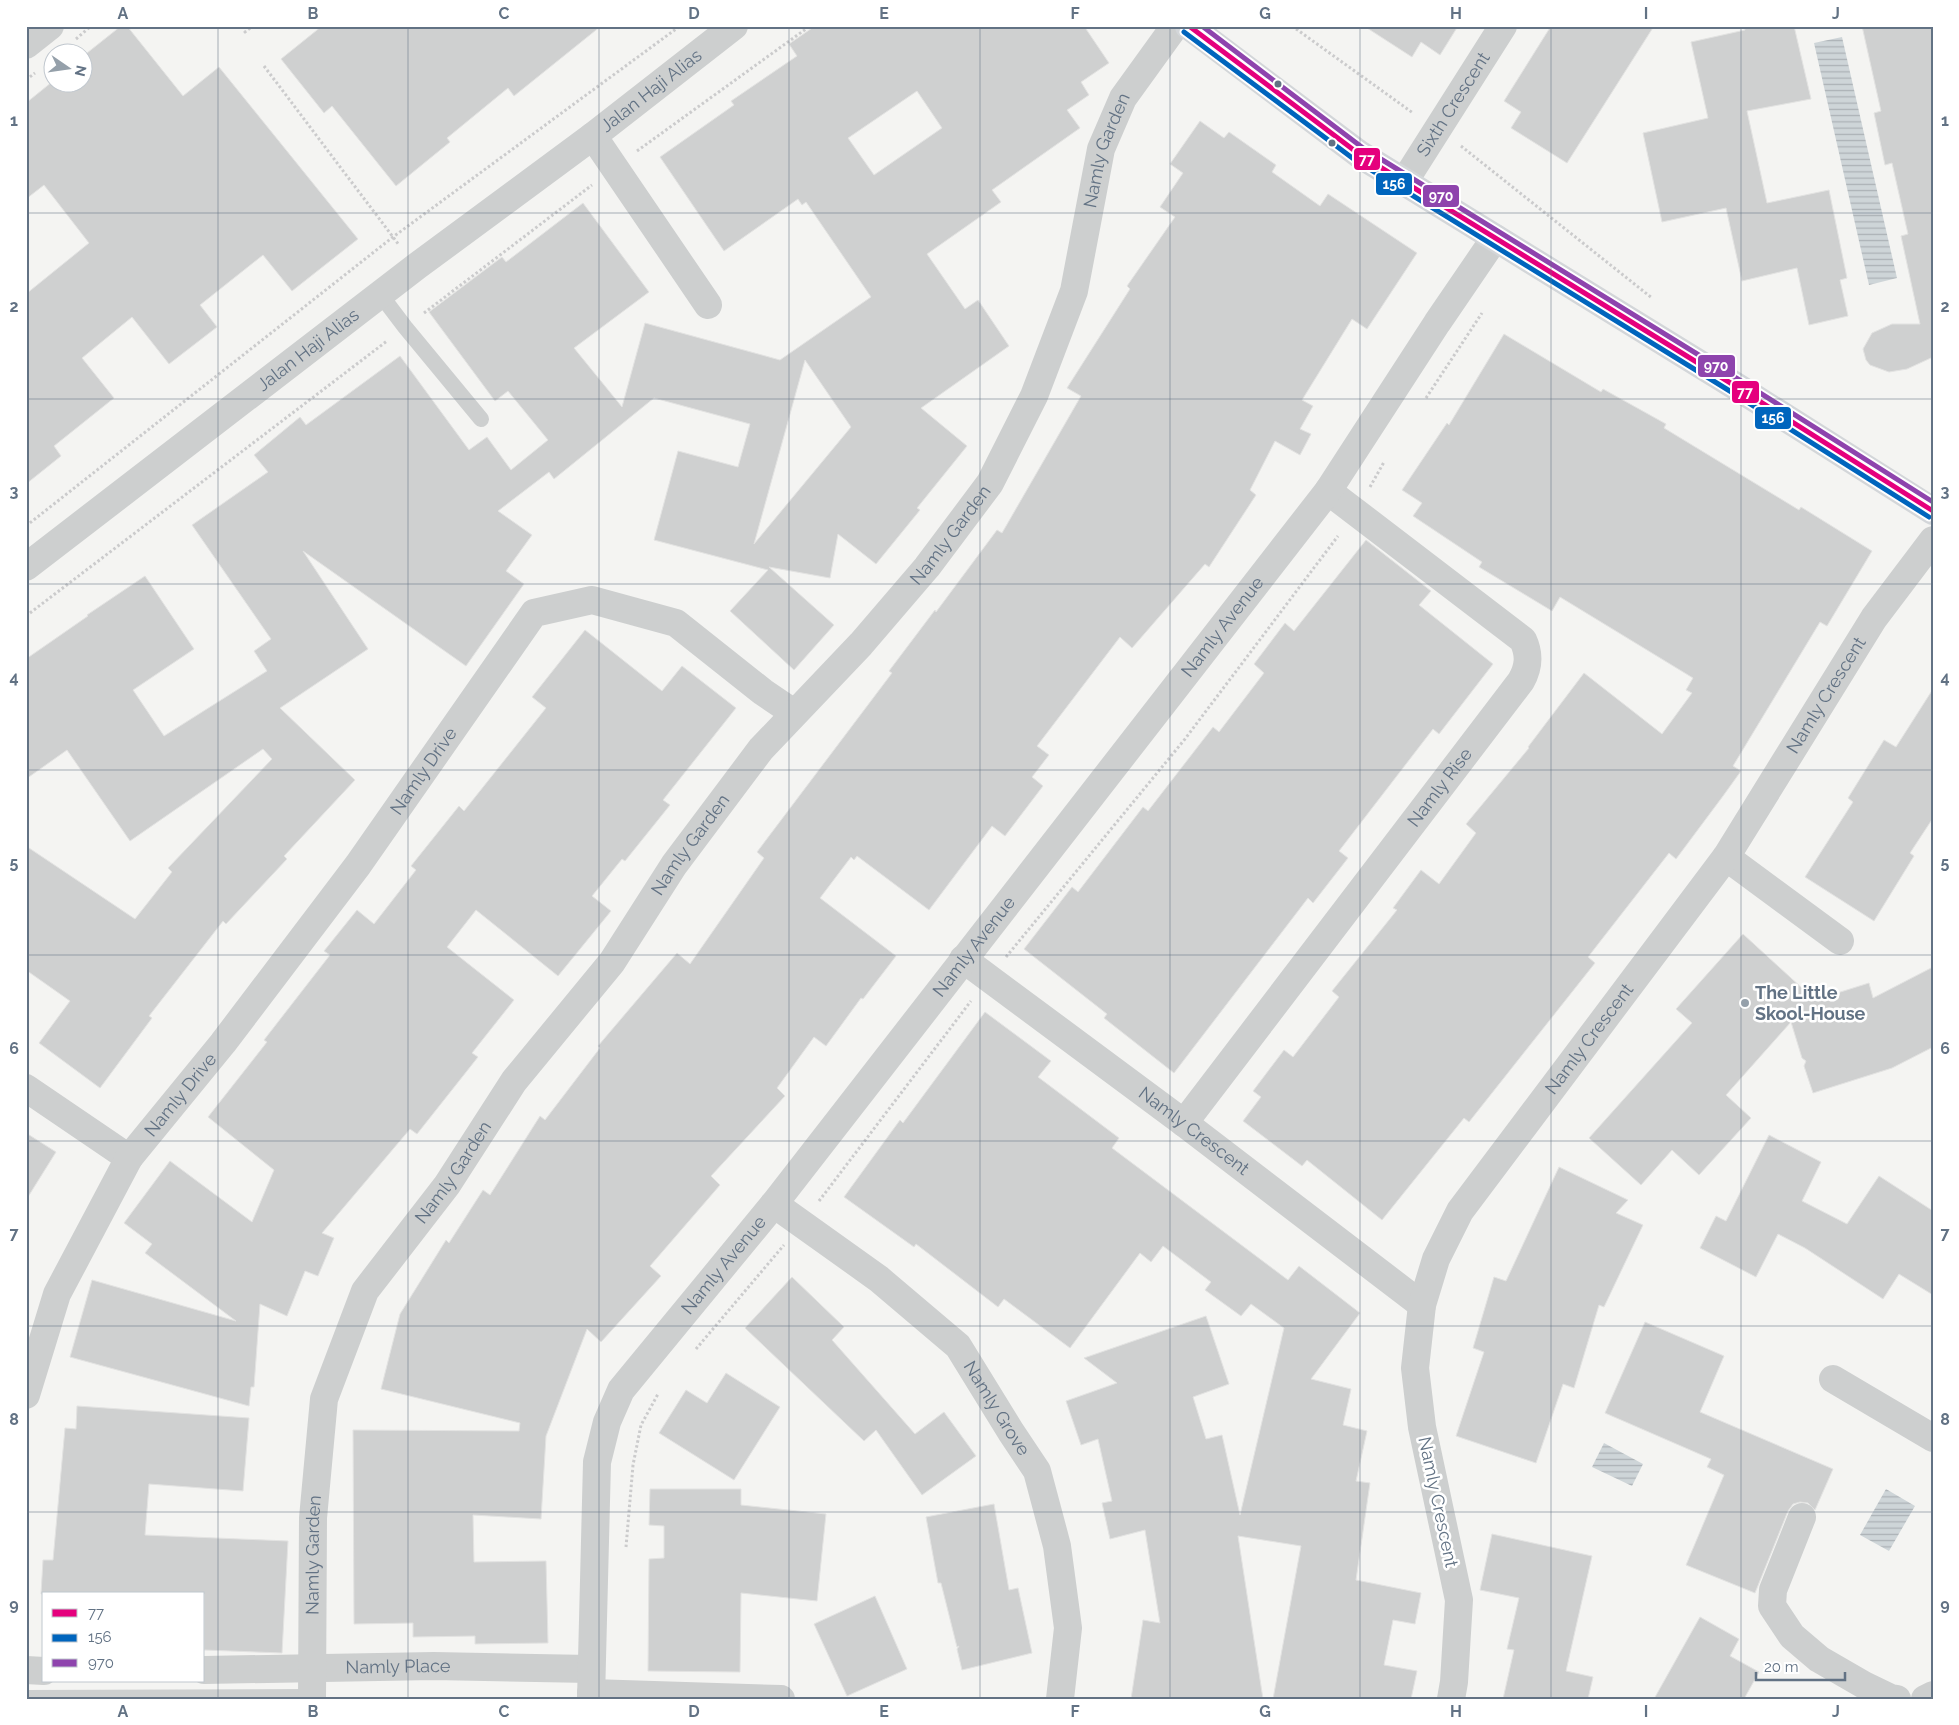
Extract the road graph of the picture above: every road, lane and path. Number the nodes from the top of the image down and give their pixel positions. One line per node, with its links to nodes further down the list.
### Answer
1 (50, 26): 10 (street)
2 (244, 26): 3 (path)
3 (253, 26)
4 (680, 26): 15 (path)
5 (734, 26): 13 (street, Jalan Haji Alias)
6 (1175, 26): 27 (street, Namly Garden)
7 (1189, 26): 14 (main road)
8 (1292, 26): 12 (path)
9 (1503, 26): 12 (street, Sixth Crescent)
10 (26, 45)
11 (264, 66): 15 (path)
12 (1437, 129): 14 (street, Sixth Crescent); 19 (path)
13 (593, 136): 17 (street, Jalan Haji Alias); 20 (street, Jalan Haji Alias)
14 (1404, 182): 16 (main road)
15 (393, 237): 17 (path); 24 (path)
16 (1494, 238): 22 (street, Namly Avenue); 23 (main road)
17 (416, 266): 18 (street, Jalan Haji Alias)
18 (380, 294): 21 (lane); 26 (street, Jalan Haji Alias)
19 (1655, 300)
20 (708, 305)
21 (481, 418)
22 (1328, 491): 30 (street, Namly Avenue); 32 (street, Namly Rise)
23 (1933, 511)
24 (26, 526)
25 (1933, 540): 28 (street, Namly Crescent)
26 (26, 566)
27 (794, 714): 33 (street, Namly Drive); 40 (street, Namly Garden)
28 (1726, 857): 29 (street); 35 (street, Namly Crescent)
29 (1840, 941)
30 (963, 959): 32 (street, Namly Crescent); 34 (street, Namly Avenue)
31 (26, 1088): 33 (street)
32 (1184, 1123): 35 (street, Namly Crescent)
33 (129, 1158): 37 (street, Namly Drive)
34 (774, 1204): 44 (street, Namly Avenue); 49 (street, Namly Grove)
35 (1422, 1305): 50 (street, Namly Crescent)
36 (1833, 1379): 38 (street)
37 (26, 1395)
38 (1933, 1438)
39 (1802, 1517): 51 (street)
40 (312, 1667): 42 (street, Namly Place); 44 (street, Namly Place); 47 (street, Namly Garden)
41 (26, 1670): 43 (street)
42 (205, 1670)
43 (42, 1671)
44 (591, 1687): 48 (street, Namly Place)
45 (1933, 1695): 52 (street)
46 (26, 1698): 47 (lane)
47 (312, 1698)
48 (780, 1699)
49 (1060, 1699)
50 (1450, 1699)
51 (1898, 1699)
52 (1925, 1699)

